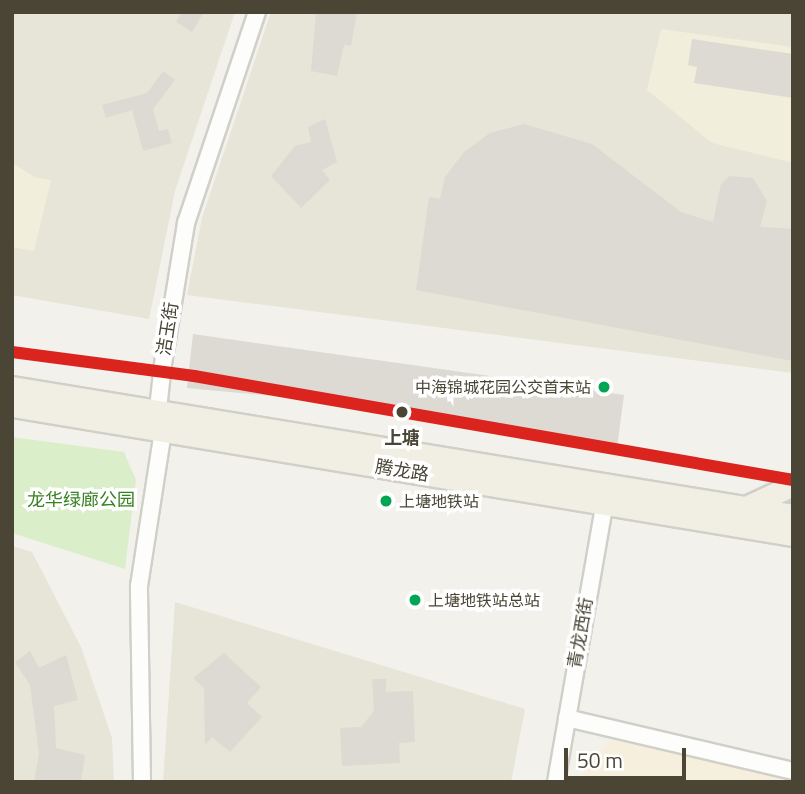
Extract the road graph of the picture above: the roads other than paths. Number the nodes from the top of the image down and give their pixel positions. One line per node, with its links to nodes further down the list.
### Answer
1 (257, 12): 4 (street, 洁玉街)
2 (12, 387): 4 (main road, 腾龙路)
3 (12, 406): 5 (main road, 腾龙路)
4 (158, 409): 5 (street, 洁玉街); 7 (main road, 腾龙路)
5 (163, 431): 7 (main road, 腾龙路); 12 (street, 洁玉街)
6 (793, 485): 8 (main road)
7 (606, 495): 8 (main road, 腾龙路); 9 (main road, 腾龙路); 10 (street, 青龙西街)
8 (742, 507): 9 (main road, 腾龙路)
9 (790, 531)
10 (567, 718): 11 (street); 13 (street, 青龙西街)
11 (793, 771)
12 (142, 782)
13 (556, 782)

